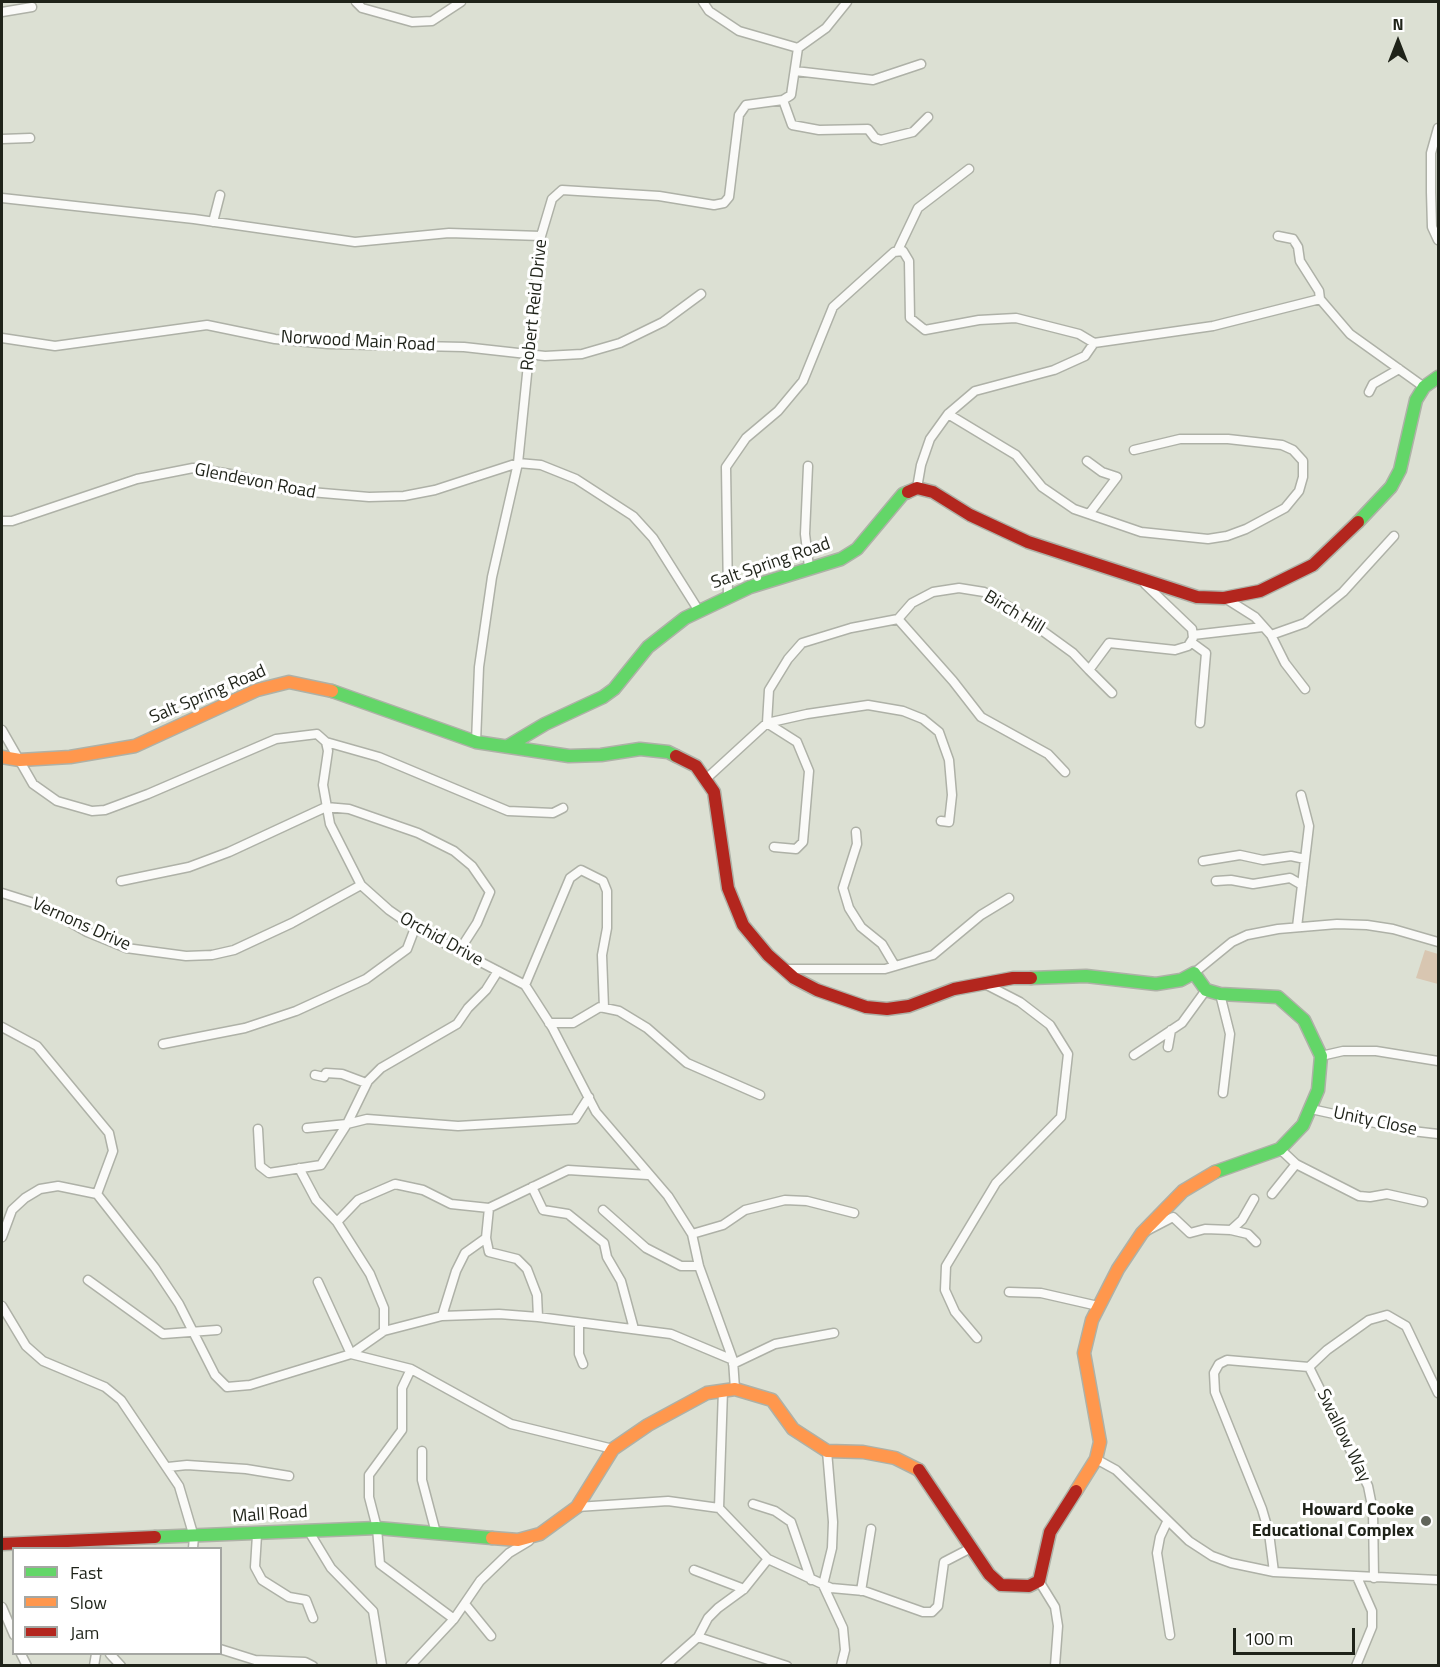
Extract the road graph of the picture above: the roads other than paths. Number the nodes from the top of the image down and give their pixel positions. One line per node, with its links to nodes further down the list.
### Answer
1 (356, 2): 2 (street)
2 (461, 2)
3 (703, 2): 7 (street)
4 (847, 2): 7 (street)
5 (32, 7): 6 (street)
6 (2, 12)
7 (798, 48): 9 (street)
8 (921, 63): 9 (street)
9 (795, 71): 10 (street)
10 (783, 100): 11 (street); 19 (street, Robert Reid Drive)
11 (928, 117)
12 (1438, 128): 21 (street)
13 (30, 138): 14 (street)
14 (2, 139)
15 (969, 169): 22 (street)
16 (220, 195): 18 (street)
17 (2, 198): 18 (street)
18 (213, 222): 19 (street)
19 (541, 236): 27 (street, Robert Reid Drive)
20 (1278, 236): 24 (street)
21 (1438, 240)
22 (898, 250): 26 (street); 43 (street)
23 (701, 294): 27 (street, Norwood Main Road)
24 (1320, 299): 26 (street); 28 (street)
25 (2, 338): 27 (street, Norwood Main Road)
26 (1094, 343): 32 (street)
27 (530, 353): 35 (street, Robert Reid Drive)
28 (1399, 369): 30 (street); 31 (street)
29 (1438, 377): 30 (street)
30 (1424, 387): 44 (street)
31 (1369, 392)
32 (948, 414): 37 (street); 38 (street)
33 (1134, 450): 38 (street)
34 (1087, 461): 38 (street)
35 (518, 463): 39 (street, Glendevon Road); 45 (street, Glendevon Road); 57 (street, Robert Reid Drive)
36 (808, 466): 41 (street)
37 (917, 488): 41 (street, Salt Spring Road); 42 (street)
38 (1089, 514)
39 (2, 520)
40 (1394, 536): 48 (street)
41 (809, 567): 43 (street, Salt Spring Road)
42 (1143, 582): 44 (street); 49 (street)
43 (728, 596): 45 (street, Salt Spring Road)
44 (1224, 598): 47 (street)
45 (699, 611): 58 (street, Salt Spring Road)
46 (898, 620): 50 (street, Birch Hill); 53 (street); 61 (street)
47 (1263, 627): 48 (street); 49 (street)
48 (1271, 636): 51 (street)
49 (1192, 638): 50 (street); 54 (street)
50 (1089, 670): 52 (street, Birch Hill)
51 (1305, 689)
52 (1112, 693)
53 (767, 723): 62 (street); 66 (street); 68 (street)
54 (1200, 723)
55 (2, 730): 60 (street)
56 (326, 742): 60 (street); 64 (street, Orchid Drive); 65 (street)
57 (476, 742): 58 (street, Salt Spring Road); 60 (street, Salt Spring Road)
58 (508, 746): 62 (street)
59 (2, 757): 60 (street, Salt Spring Road)
60 (20, 760)
61 (1065, 772)
62 (707, 778): 82 (street)
63 (1301, 795): 69 (street)
64 (326, 807): 71 (street); 73 (street, Orchid Drive); 80 (street)
65 (563, 808)
66 (941, 821)
67 (856, 832): 81 (street)
68 (774, 847)
69 (1305, 859): 70 (street); 74 (street)
70 (1203, 861)
71 (121, 881)
72 (1216, 881): 74 (street)
73 (361, 885): 75 (street, Vernons Drive); 78 (street, Orchid Drive)
74 (1302, 885): 77 (street)
75 (2, 893)
76 (1009, 898): 81 (street)
77 (1297, 927): 79 (street); 84 (street)
78 (415, 928): 80 (street, Orchid Drive); 93 (street)
79 (1438, 942)
80 (459, 951): 83 (street, Orchid Drive)
81 (895, 966): 82 (street)
82 (784, 969): 85 (street)
83 (498, 971): 86 (street, Orchid Drive); 99 (street)
84 (1194, 972): 85 (street); 87 (street)
85 (986, 984): 141 (street)
86 (525, 985): 89 (street); 90 (street)
87 (1206, 990): 88 (street); 92 (street)
88 (1220, 994): 96 (street); 100 (street)
89 (604, 1008): 90 (street); 101 (street)
90 (549, 1023): 102 (street)
91 (2, 1027): 113 (street)
92 (1171, 1030): 94 (street); 95 (street)
93 (163, 1044)
94 (1168, 1047)
95 (1134, 1055)
96 (1321, 1056): 97 (street); 103 (street)
97 (1438, 1061)
98 (315, 1075): 99 (street)
99 (366, 1083): 104 (street)
100 (1223, 1093)
101 (760, 1095)
102 (588, 1097): 104 (street); 111 (street)
103 (1311, 1109): 107 (street, Unity Close); 108 (street)
104 (347, 1124): 105 (street); 110 (street)
105 (307, 1128)
106 (258, 1129): 110 (street)
107 (1438, 1134)
108 (1280, 1149): 109 (street); 122 (street)
109 (1296, 1164): 114 (street); 116 (street)
110 (299, 1168): 120 (street)
111 (648, 1175): 112 (street); 123 (street)
112 (532, 1187): 117 (street); 136 (street)
113 (97, 1194): 124 (street); 139 (street)
114 (1272, 1194)
115 (1254, 1199): 121 (street)
116 (1423, 1202)
117 (489, 1208): 120 (street); 125 (street)
118 (603, 1210): 127 (street)
119 (854, 1213): 123 (street)
120 (337, 1222): 138 (street)
121 (1231, 1230): 122 (street); 126 (street)
122 (1142, 1233): 132 (street)
123 (692, 1234): 127 (street)
124 (2, 1237)
125 (486, 1238): 133 (street); 134 (street)
126 (1256, 1242)
127 (699, 1266): 143 (street)
128 (88, 1280): 139 (street)
129 (318, 1282): 142 (street)
130 (1009, 1292): 132 (street)
131 (2, 1306): 153 (street)
132 (1098, 1306): 152 (street)
133 (442, 1316): 134 (street); 138 (street)
134 (538, 1317): 135 (street)
135 (579, 1323): 136 (street); 144 (street)
136 (634, 1329): 143 (street)
137 (218, 1330): 139 (street)
138 (384, 1331): 142 (street)
139 (194, 1332): 142 (street)
140 (834, 1333): 143 (street)
141 (977, 1338)
142 (351, 1354): 146 (street)
143 (733, 1362): 147 (street)
144 (583, 1364)
145 (1309, 1367): 148 (street); 171 (street); 173 (street, Swallow Way)
146 (411, 1369): 149 (street); 159 (street)
147 (729, 1390): 149 (street); 151 (street); 157 (street)
148 (1438, 1393)
149 (613, 1449): 156 (street)
150 (422, 1450): 162 (street)
151 (826, 1451): 168 (street); 177 (street)
152 (1096, 1459): 158 (street); 176 (street)
153 (168, 1467): 154 (street); 166 (street)
154 (289, 1476)
155 (753, 1504): 174 (street)
156 (577, 1507): 157 (street); 163 (street)
157 (720, 1508): 169 (street)
158 (1167, 1522): 171 (street); 185 (street)
159 (377, 1528): 161 (street, Mall Road); 162 (street, Mall Road); 183 (street)
160 (871, 1529): 179 (street)
161 (308, 1530): 164 (street, Mall Road); 190 (street)
162 (436, 1533): 163 (street, Mall Road)
163 (540, 1534): 180 (street)
164 (257, 1535): 166 (street, Mall Road); 182 (street)
165 (3, 1542): 167 (street, Mall Road)
166 (193, 1543): 167 (street, Mall Road)
167 (111, 1545)
168 (971, 1548): 176 (street); 179 (street)
169 (768, 1559): 174 (street); 178 (street)
170 (694, 1570): 178 (street)
171 (1274, 1572): 172 (street)
172 (1357, 1577): 173 (street); 196 (street)
173 (1374, 1578): 175 (street)
174 (811, 1580): 177 (street)
175 (1438, 1580)
176 (1039, 1581): 195 (street)
177 (823, 1585): 179 (street); 194 (street)
178 (744, 1589): 187 (street)
179 (861, 1591)
180 (465, 1604): 183 (street); 186 (street)
181 (2, 1607): 184 (street)
182 (313, 1617)
183 (454, 1619): 191 (street)
184 (12, 1630)
185 (1170, 1635)
186 (491, 1636)
187 (698, 1637): 192 (street); 193 (street)
188 (222, 1650): 189 (street)
189 (313, 1665)
190 (382, 1665)
191 (410, 1665)
192 (665, 1665)
193 (787, 1665)
194 (841, 1665)
195 (1055, 1665)
196 (1356, 1665)

